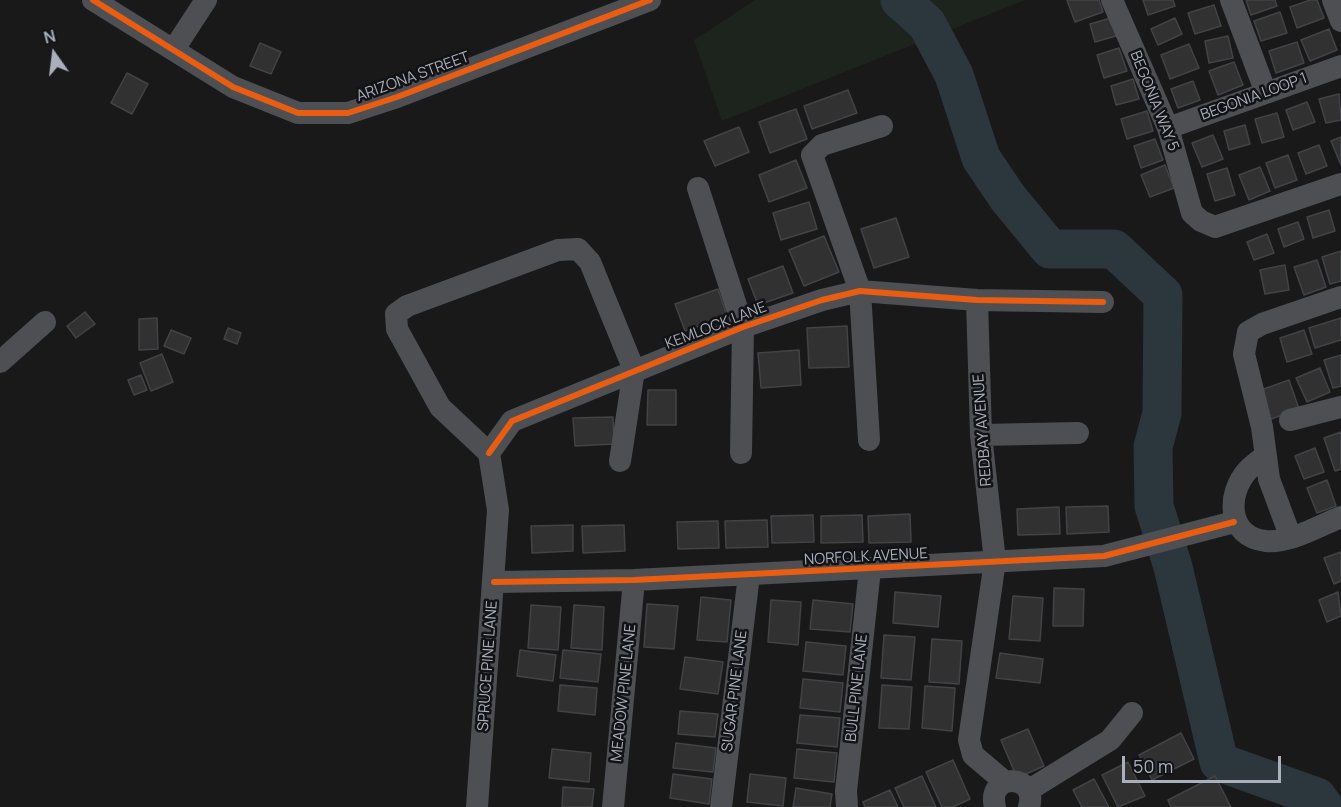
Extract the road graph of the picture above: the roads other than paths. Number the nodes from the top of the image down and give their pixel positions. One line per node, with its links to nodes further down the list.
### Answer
1 (93, 0): 8 (street, ARIZONA STREET)
2 (206, 0): 8 (street)
3 (650, 0): 8 (street, ARIZONA STREET)
4 (1112, 0): 12 (street, BEGONIA WAY 5)
5 (1231, 0): 10 (street)
6 (1333, 0): 7 (street)
7 (1341, 21)
8 (174, 49)
9 (1341, 66): 10 (street, BEGONIA LOOP 1)
10 (1266, 93): 12 (street, BEGONIA LOOP 1)
11 (882, 126): 15 (street)
12 (1168, 128): 13 (street, BEGONIA WAY 5)
13 (1341, 184)
14 (698, 188): 20 (street)
15 (860, 291): 17 (street, KEMLOCK LANE); 20 (street, KEMLOCK LANE); 27 (street)
16 (1341, 297): 30 (street)
17 (977, 300): 18 (street, KEMLOCK LANE); 26 (street, REDBAY AVENUE)
18 (1103, 302)
19 (45, 322): 21 (street)
20 (743, 327): 22 (street, KEMLOCK LANE); 29 (street)
21 (0, 362)
22 (634, 370): 28 (street, KEMLOCK LANE); 28 (street); 31 (street)
23 (1341, 407): 24 (street)
24 (1290, 420)
25 (1078, 433): 26 (street)
26 (981, 435): 35 (street, REDBAY AVENUE)
27 (869, 440)
28 (489, 453): 39 (street, SPRUCE PINE LANE)
29 (741, 453)
30 (1266, 455): 33 (street); 34 (street)
31 (620, 461)
32 (1341, 517): 34 (street)
33 (1229, 523): 34 (street); 35 (street, NORFOLK AVENUE)
34 (1291, 538)
35 (995, 561): 36 (street, NORFOLK AVENUE); 41 (street, REDBAY AVENUE)
36 (870, 569): 37 (street, NORFOLK AVENUE); 46 (street, BULL PINE LANE)
37 (749, 574): 38 (street, NORFOLK AVENUE); 45 (street, SUGAR PINE LANE)
38 (634, 580): 39 (street, NORFOLK AVENUE); 44 (street, MEADOW PINE LANE)
39 (494, 582): 43 (street, SPRUCE PINE LANE)
40 (1132, 713): 42 (street)
41 (1005, 782): 42 (street); 47 (street)
42 (1029, 799)
43 (477, 807)
44 (612, 807)
45 (721, 807)
46 (847, 807)
47 (995, 807)

